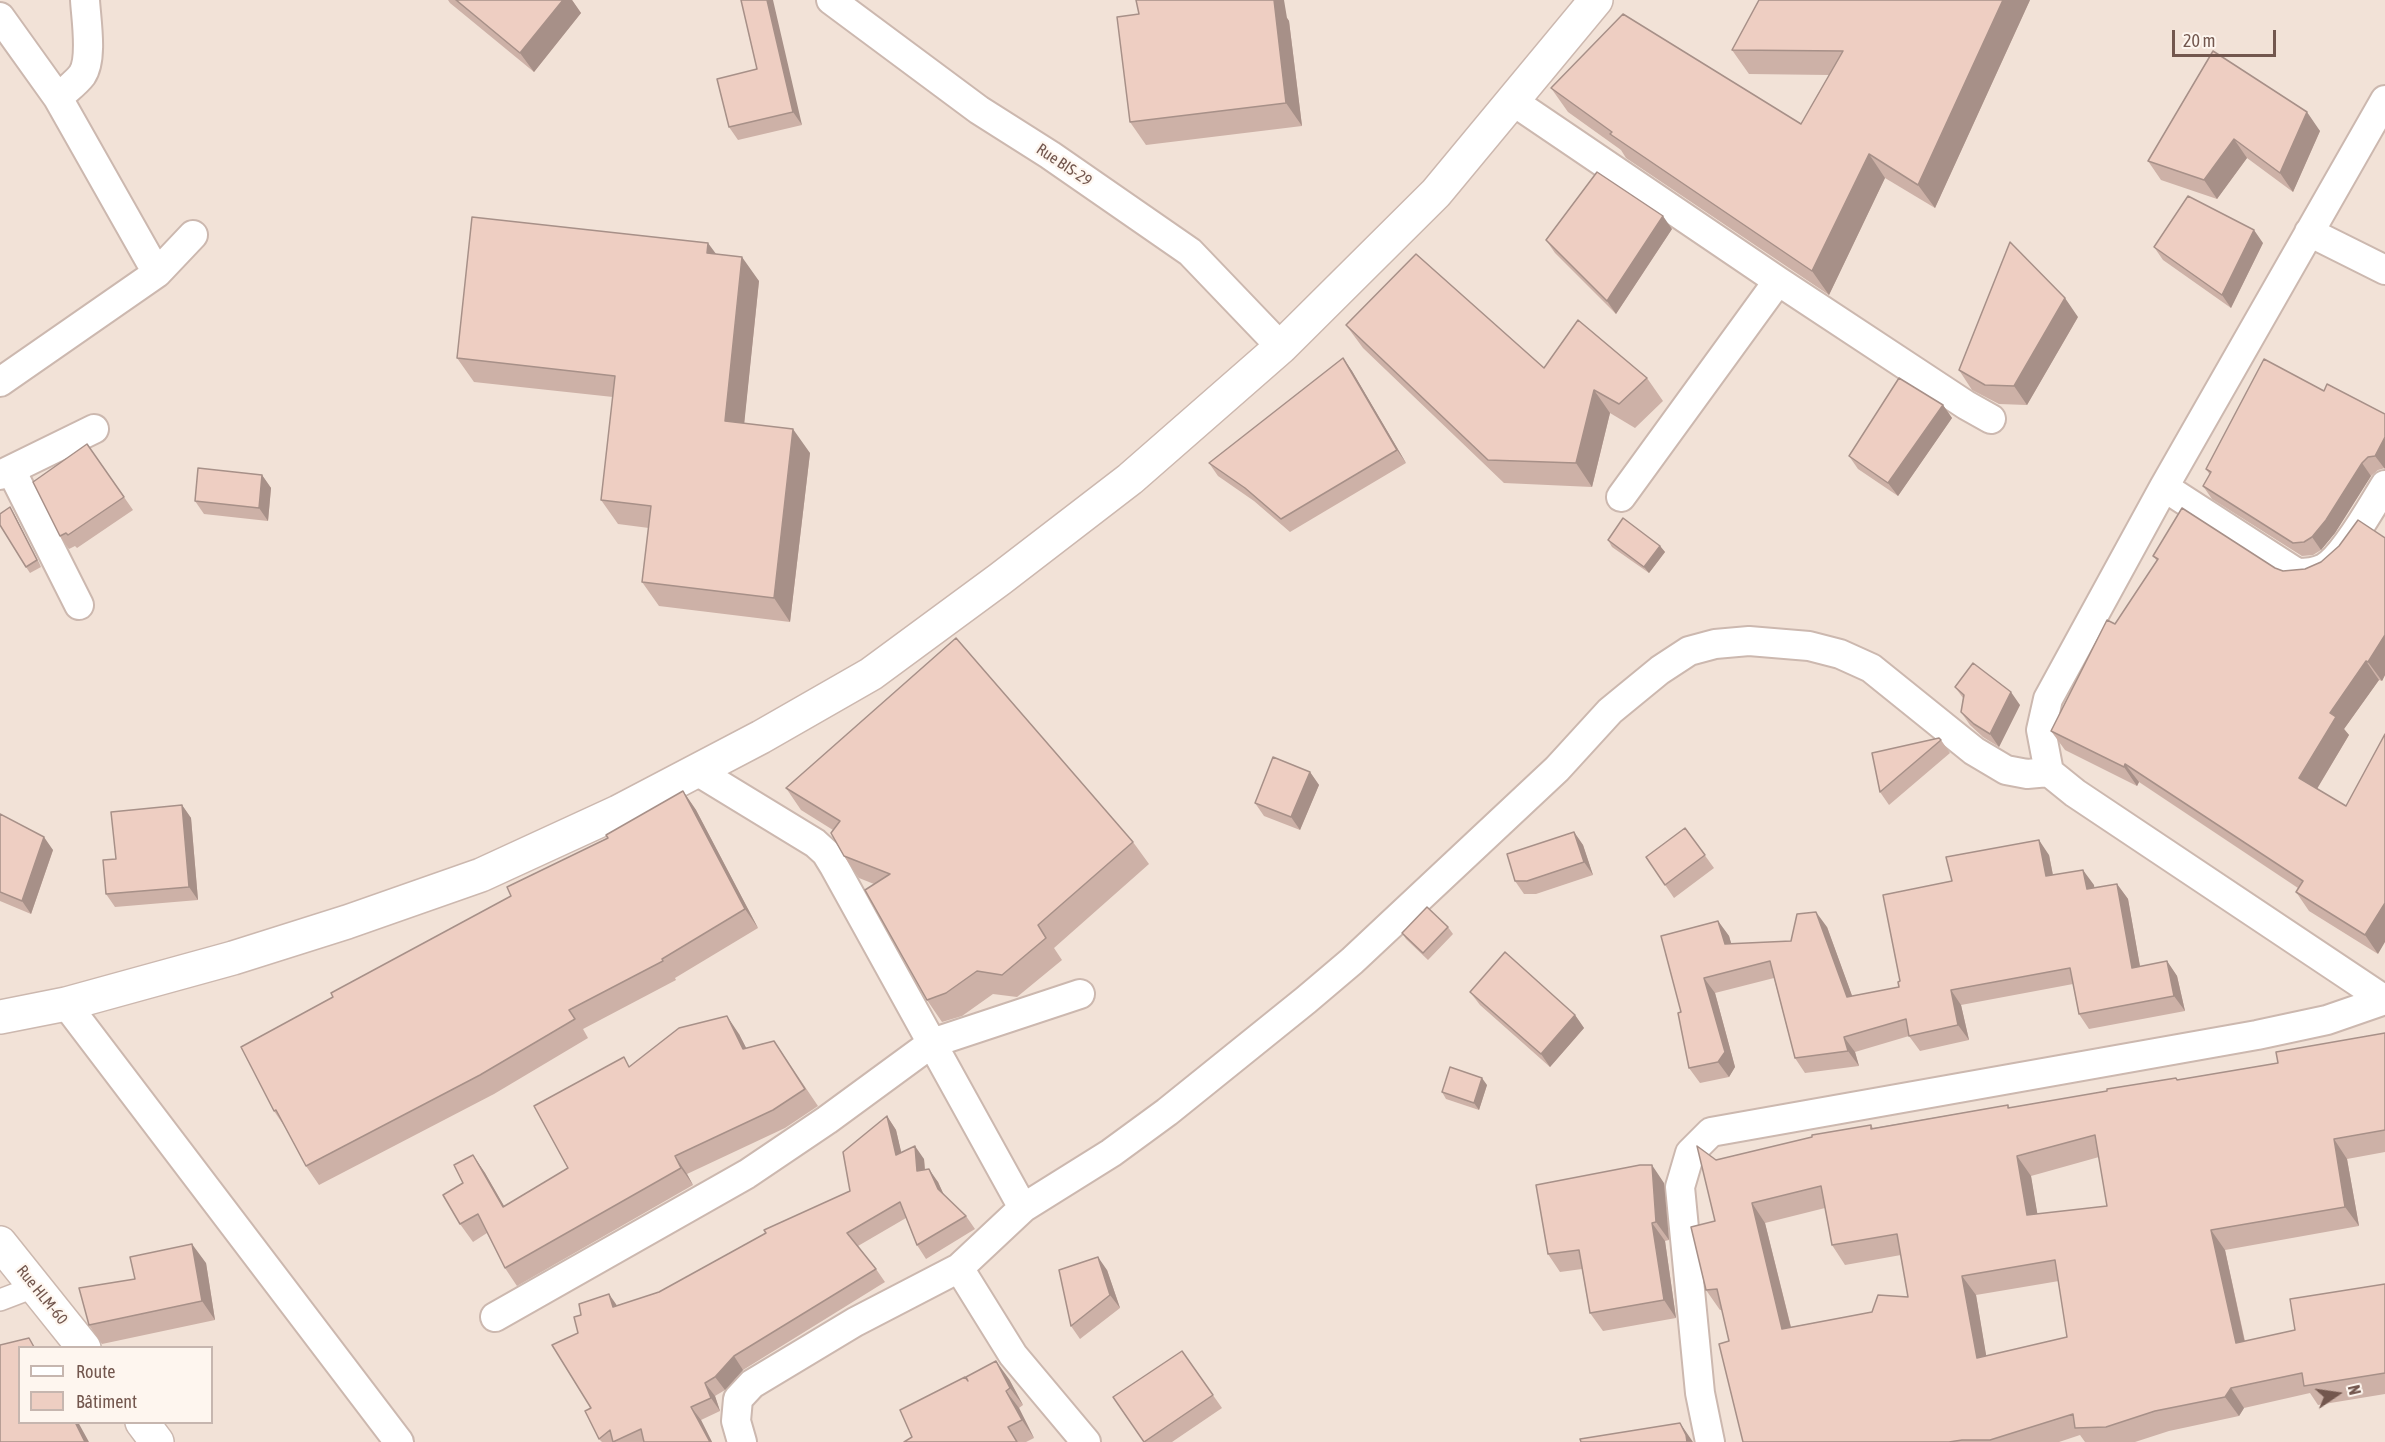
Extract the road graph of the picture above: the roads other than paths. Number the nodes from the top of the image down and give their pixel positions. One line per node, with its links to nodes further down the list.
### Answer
1 (85, 0): 5 (street)
2 (831, 0): 13 (street, Rue BIS-29)
3 (1596, 0): 7 (street)
4 (0, 17): 5 (street)
5 (58, 98): 11 (street)
6 (2385, 100): 8 (street)
7 (1514, 102): 12 (street); 13 (street)
8 (2309, 232): 10 (street); 19 (street)
9 (193, 235): 11 (street)
10 (2385, 270)
11 (157, 273): 14 (street)
12 (1778, 281): 15 (street); 20 (street)
13 (1281, 347): 22 (street)
14 (3, 374)
15 (1990, 419)
16 (94, 429): 17 (street)
17 (5, 473): 21 (street)
18 (2385, 485): 19 (street)
19 (2164, 487): 23 (street)
20 (1621, 497)
21 (79, 605)
22 (697, 771): 26 (street); 28 (street)
23 (2049, 772): 25 (street); 29 (street)
24 (1080, 994): 28 (street)
25 (2385, 1000): 41 (street)
26 (66, 1004): 27 (street); 38 (street)
27 (0, 1017)
28 (932, 1043): 29 (street); 34 (street)
29 (1023, 1208): 31 (street)
30 (0, 1243): 32 (street, Rue HLM-60)
31 (959, 1268): 39 (street); 40 (street)
32 (34, 1287): 33 (street); 35 (street, Rue HLM-60)
33 (0, 1300)
34 (495, 1317)
35 (83, 1346)
36 (144, 1424): 37 (street)
37 (157, 1442)
38 (399, 1442)
39 (742, 1442)
40 (1086, 1442)
41 (1710, 1442)

